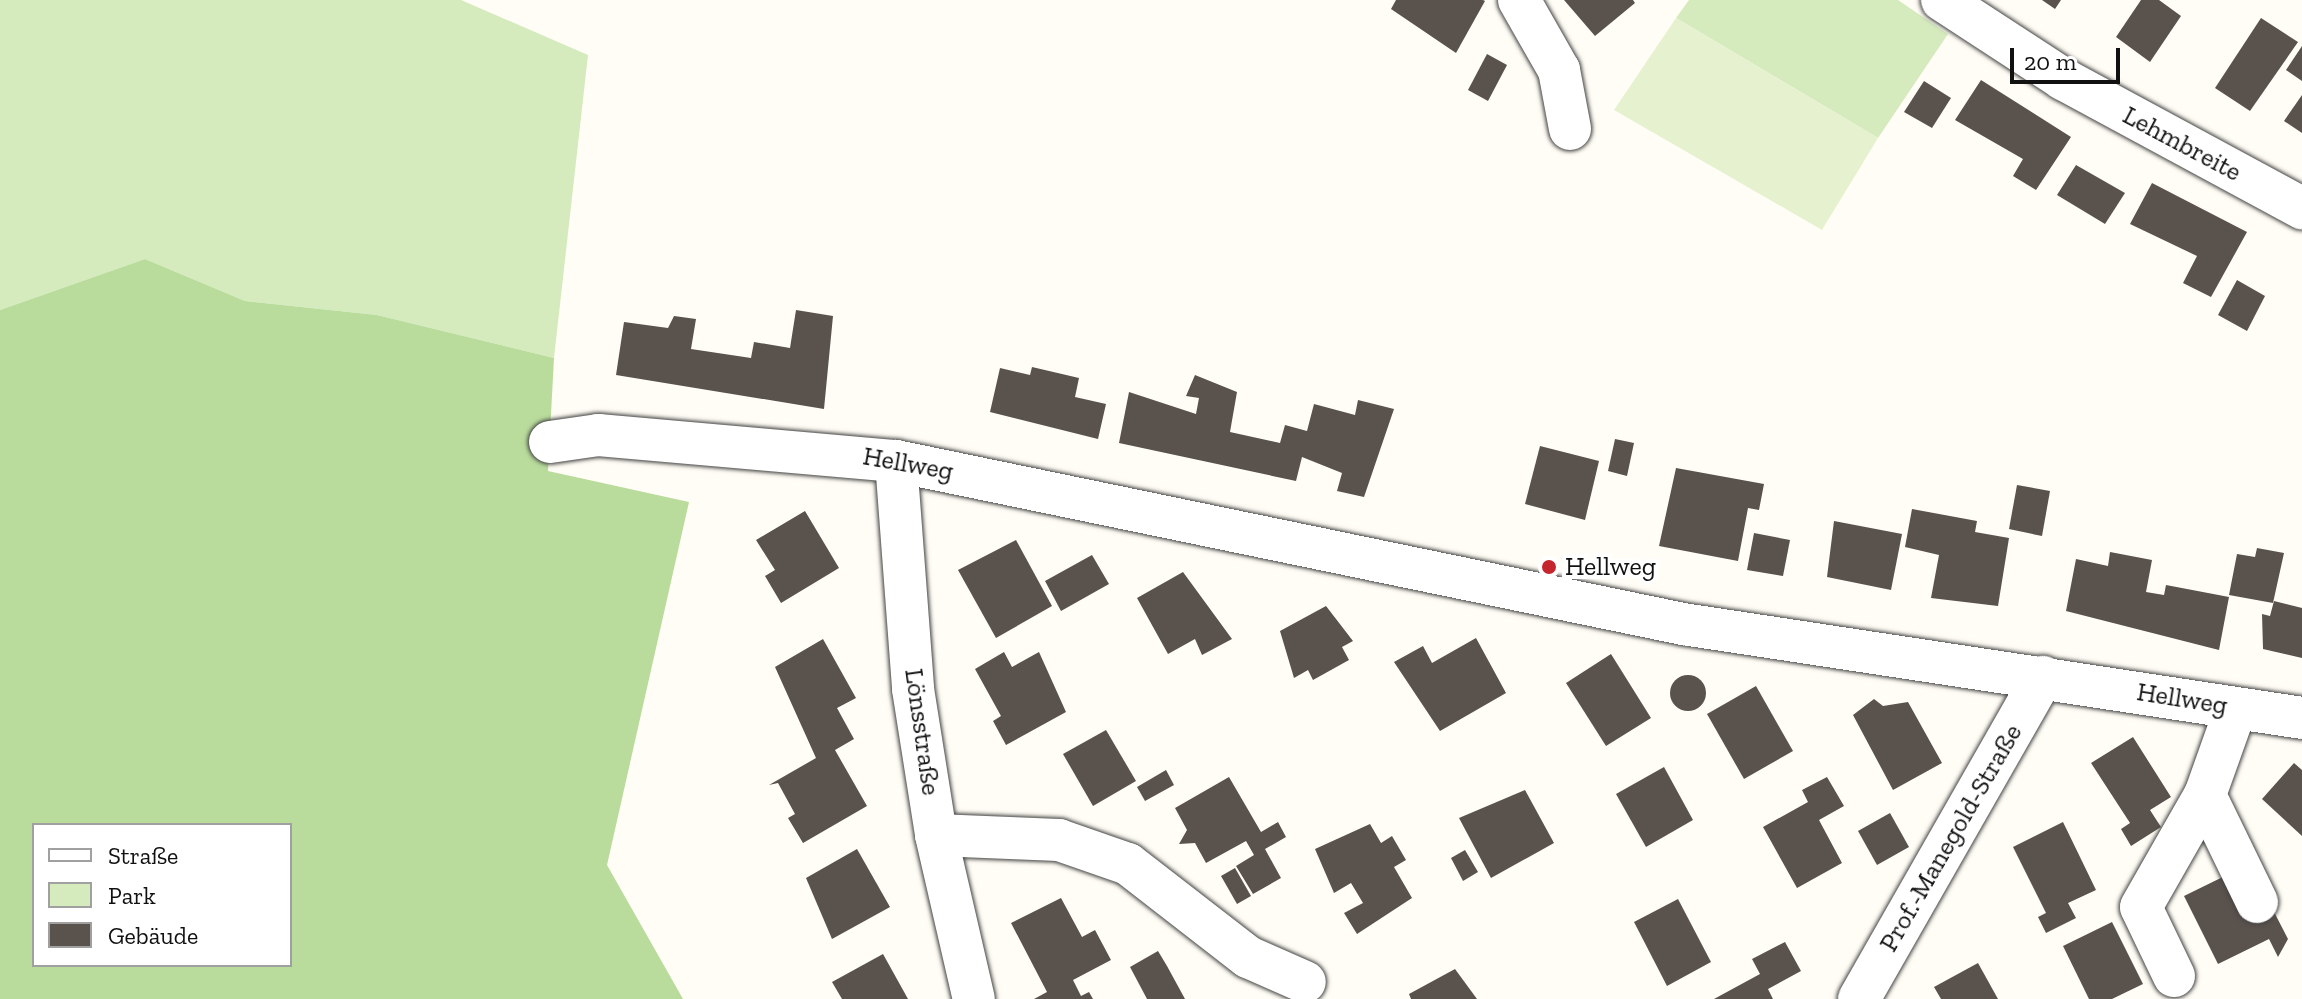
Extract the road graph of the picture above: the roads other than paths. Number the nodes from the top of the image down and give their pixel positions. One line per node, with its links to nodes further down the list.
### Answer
1 (1519, 0): 3 (street)
2 (1942, 0): 4 (street, Lehmbreite)
3 (1570, 129)
4 (2302, 208)
5 (550, 442): 6 (street, Hellweg)
6 (896, 461): 7 (street, Hellweg); 11 (street, Lönsstraße)
7 (2043, 677): 8 (street, Hellweg); 16 (street, Prof.-Manegold-Straße)
8 (2236, 708): 9 (street, Hellweg); 10 (street)
9 (2302, 718)
10 (2205, 795): 12 (street); 13 (street)
11 (936, 835): 14 (street); 15 (street, Lönsstraße)
12 (2257, 902)
13 (2174, 976)
14 (1305, 982)
15 (974, 999)
16 (1859, 999)

